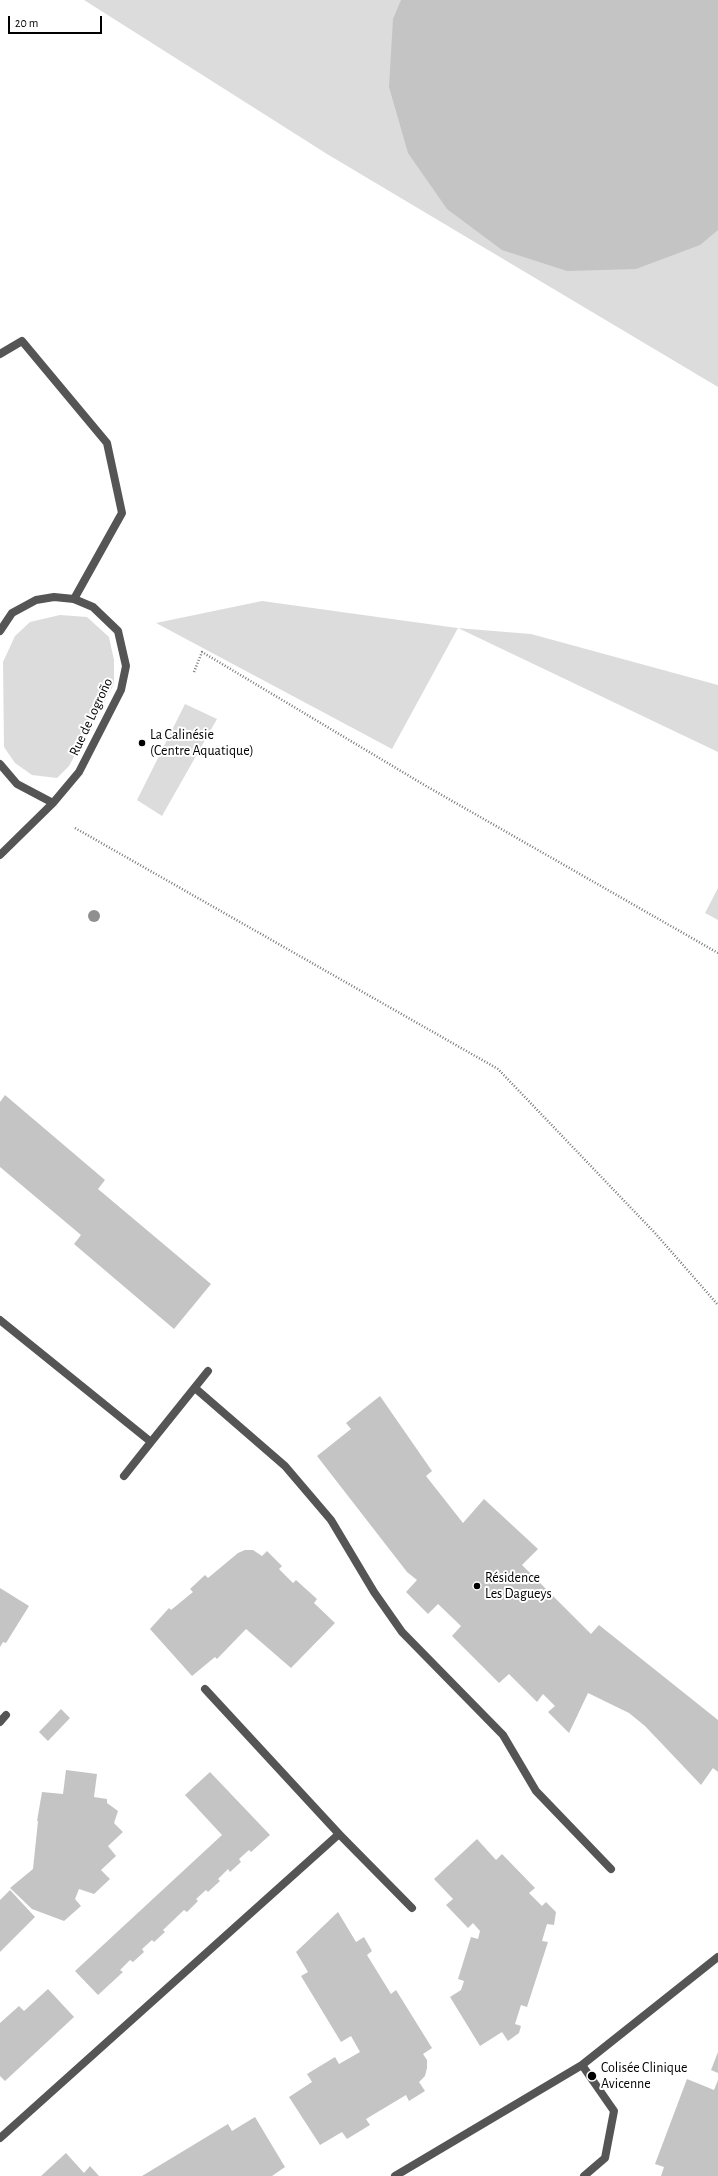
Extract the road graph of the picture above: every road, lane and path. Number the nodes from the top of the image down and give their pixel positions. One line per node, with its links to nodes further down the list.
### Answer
1 (0, 354): 2 (street)
2 (74, 599): 3 (street, Rue de Logroño); 6 (street, Rue de Logroño)
3 (0, 631)
4 (194, 672): 9 (path)
5 (0, 764): 6 (street)
6 (54, 803): 8 (street, Rue de Logroño)
7 (75, 828): 10 (path)
8 (0, 856)
9 (718, 953)
10 (718, 1305)
11 (0, 1320): 14 (street)
12 (208, 1371): 13 (street)
13 (195, 1388): 14 (street); 20 (street)
14 (151, 1442): 15 (street)
15 (124, 1476)
16 (205, 1689): 19 (street)
17 (6, 1715): 18 (street)
18 (0, 1722)
19 (339, 1834): 21 (street); 24 (street)
20 (611, 1869)
21 (412, 1908)
22 (718, 1957): 23 (street)
23 (582, 2065): 25 (street); 26 (street)
24 (0, 2138)
25 (395, 2176)
26 (584, 2176)

